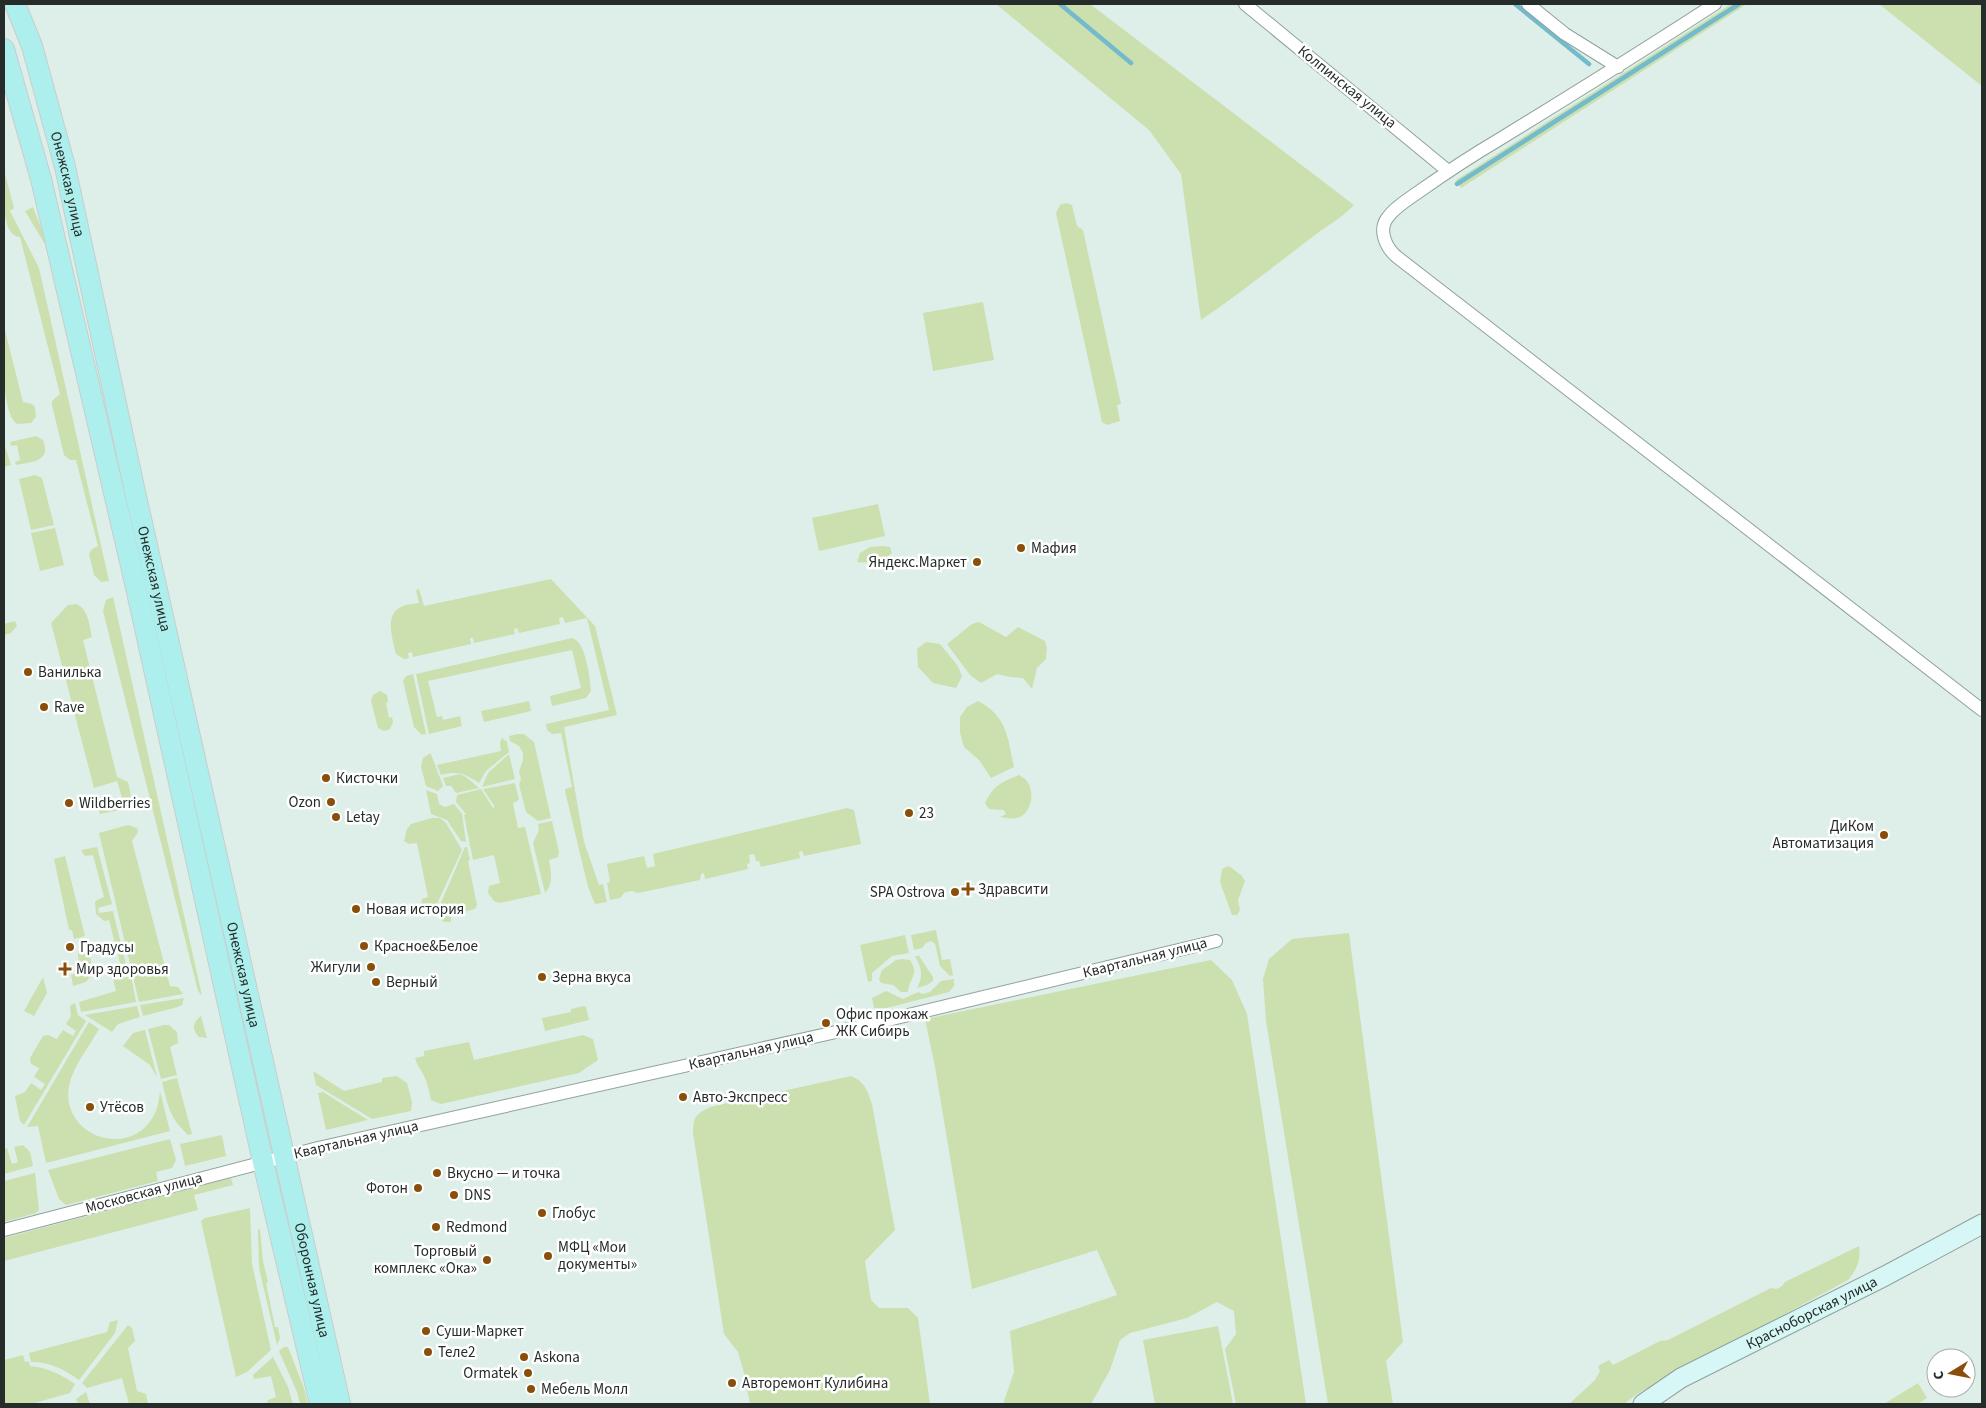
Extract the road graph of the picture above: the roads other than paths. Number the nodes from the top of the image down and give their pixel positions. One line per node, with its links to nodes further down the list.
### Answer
1 (15, 4): 10 (main road, Онежская улица)
2 (1245, 4): 7 (street, Колпинская улица)
3 (1528, 4): 6 (street)
4 (1715, 4): 6 (street)
5 (4, 49): 11 (main road, Онежская улица)
6 (1618, 67): 7 (street)
7 (1448, 171): 8 (street)
8 (1982, 710)
9 (1216, 941): 10 (street, Квартальная улица)
10 (285, 1157): 11 (street, Московская улица); 15 (main road, Оборонная улица)
11 (263, 1162): 13 (street, Московская улица); 14 (main road, Оборонная улица)
12 (1982, 1224): 16 (street, Красноборская улица)
13 (4, 1230)
14 (320, 1404)
15 (340, 1404)
16 (1643, 1404)

